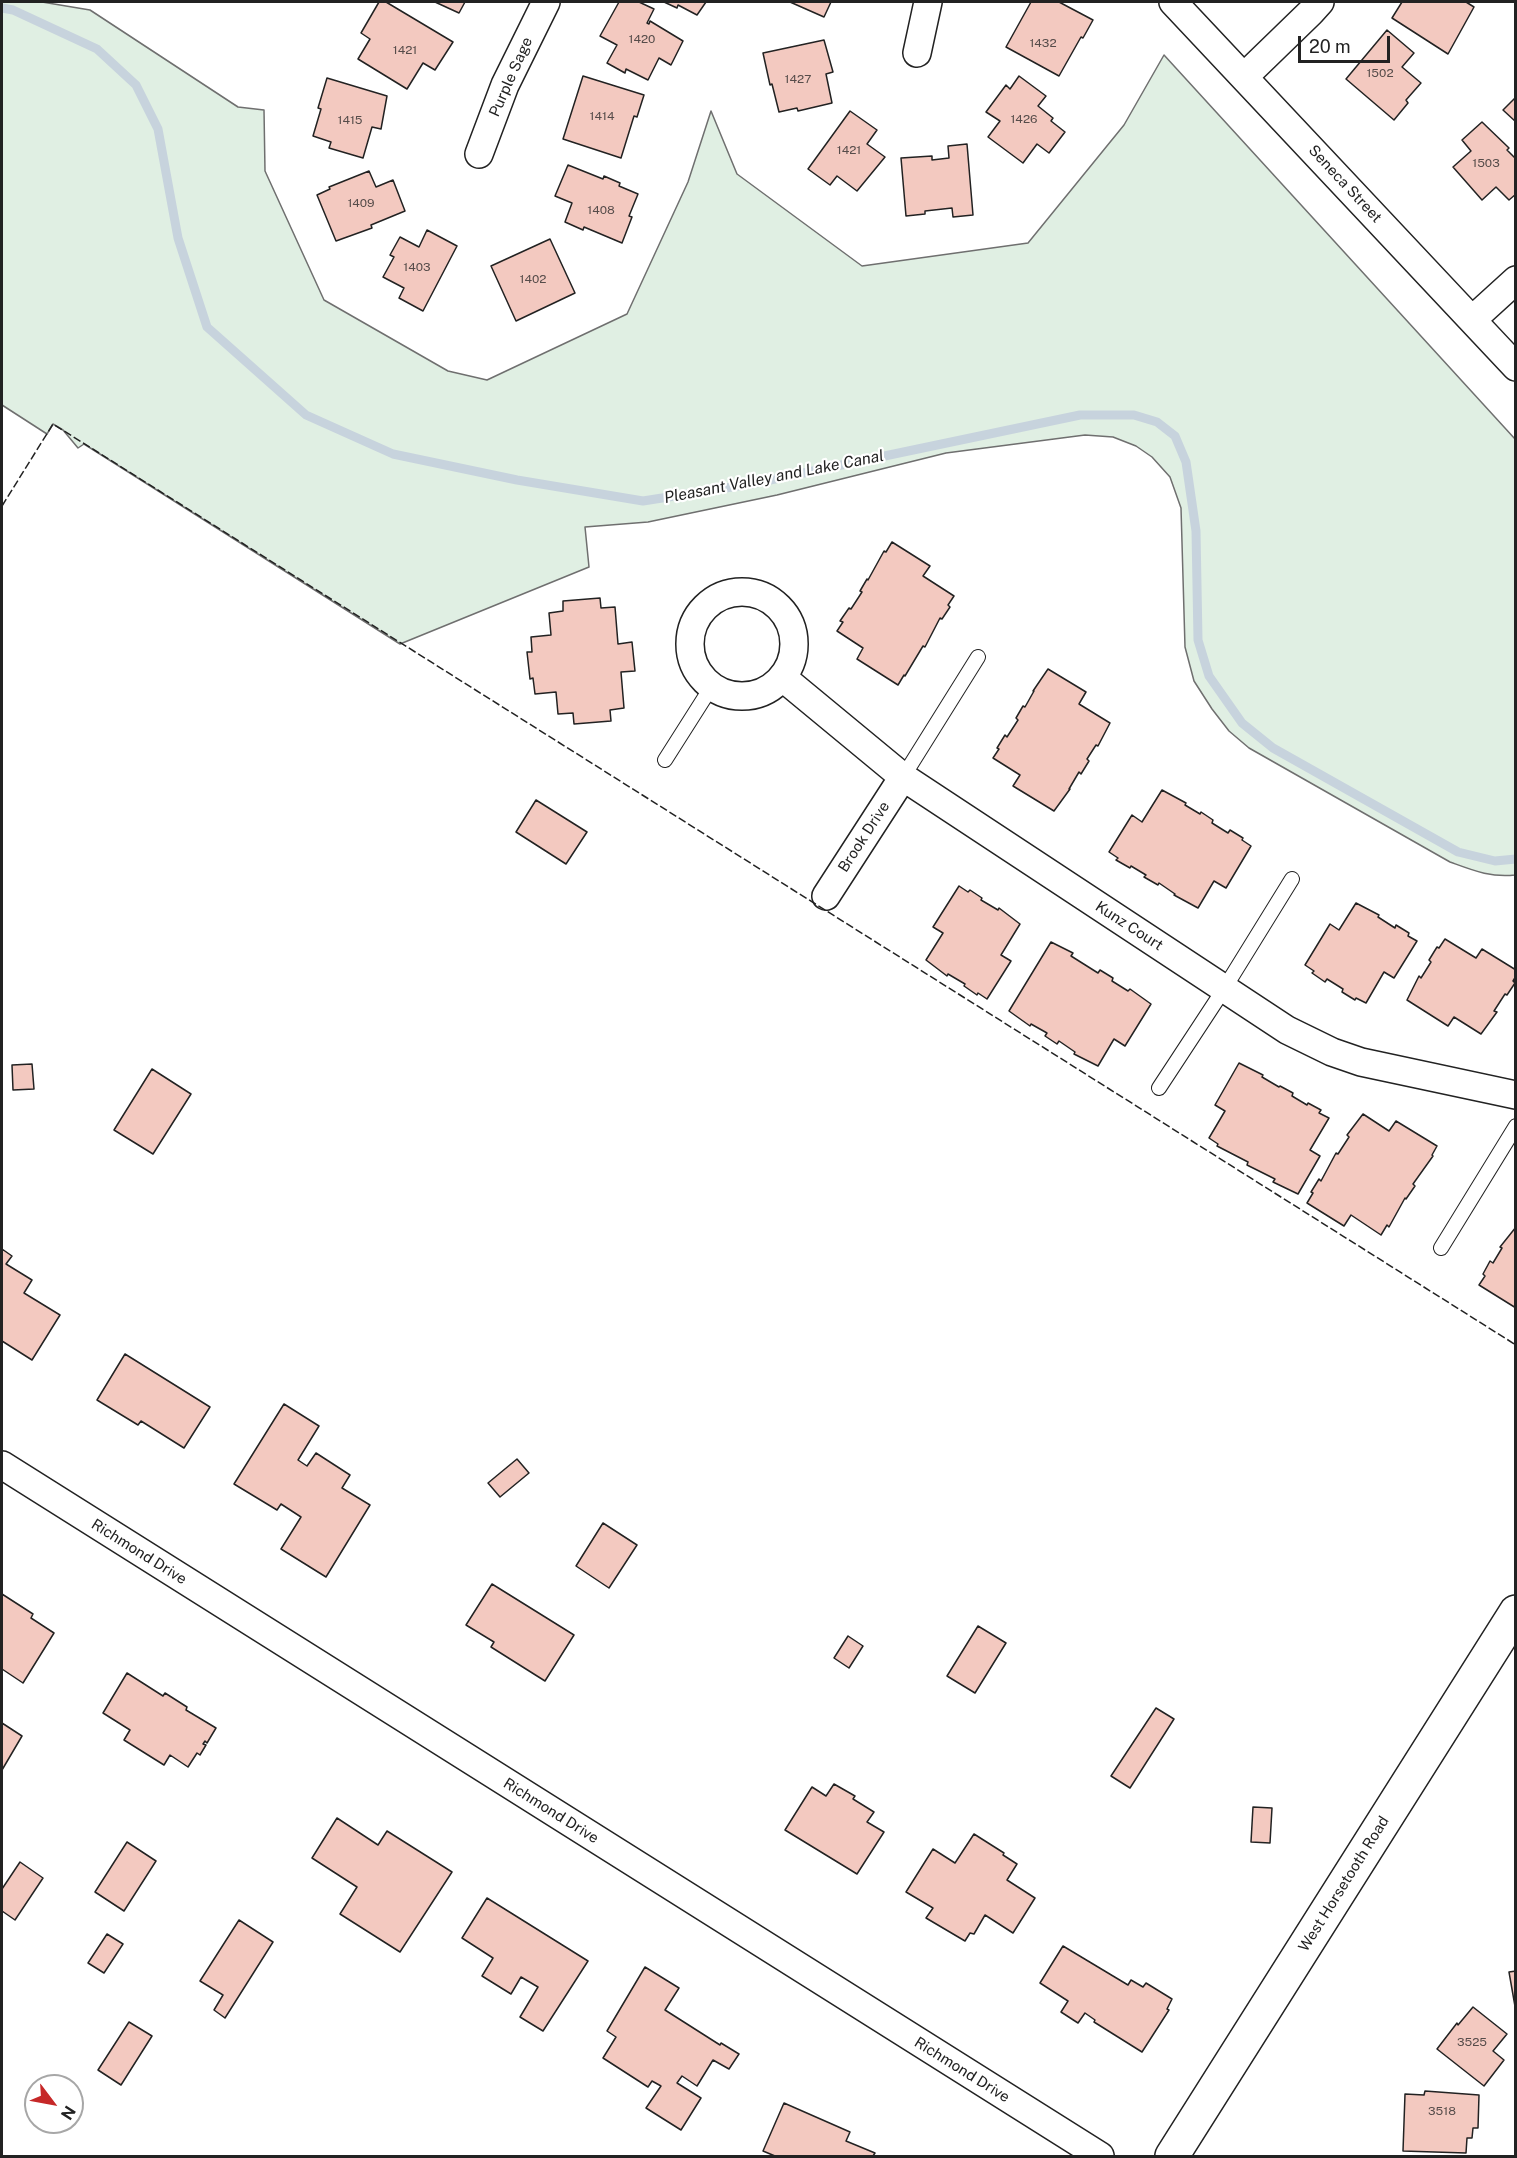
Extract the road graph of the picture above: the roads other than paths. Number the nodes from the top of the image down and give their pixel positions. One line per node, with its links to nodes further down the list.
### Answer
1 (546, 2): 7 (street, Purple Sage)
2 (928, 2): 5 (street)
3 (1173, 2): 6 (street, Seneca Street)
4 (1320, 2): 6 (street)
5 (917, 53)
6 (1245, 76): 9 (street, Seneca Street)
7 (479, 154)
8 (1515, 280): 9 (street)
9 (1472, 320): 10 (street, Seneca Street)
10 (1515, 367)
11 (978, 657): 15 (lane)
12 (782, 677): 13 (street); 13 (street); 15 (street, Kunz Court)
13 (712, 686): 14 (lane)
14 (665, 760)
15 (903, 777): 17 (street, Brook Drive); 18 (street, Kunz Court)
16 (1293, 879): 18 (lane)
17 (826, 896)
18 (1224, 989): 19 (lane); 20 (street, Kunz Court)
19 (1159, 1088)
20 (1515, 1095)
21 (1515, 1126): 22 (lane)
22 (1441, 1248)
23 (2, 1465): 25 (street, Richmond Drive)
24 (1515, 1612): 26 (main road, West Horsetooth Road)
25 (1100, 2157)
26 (1172, 2157)

